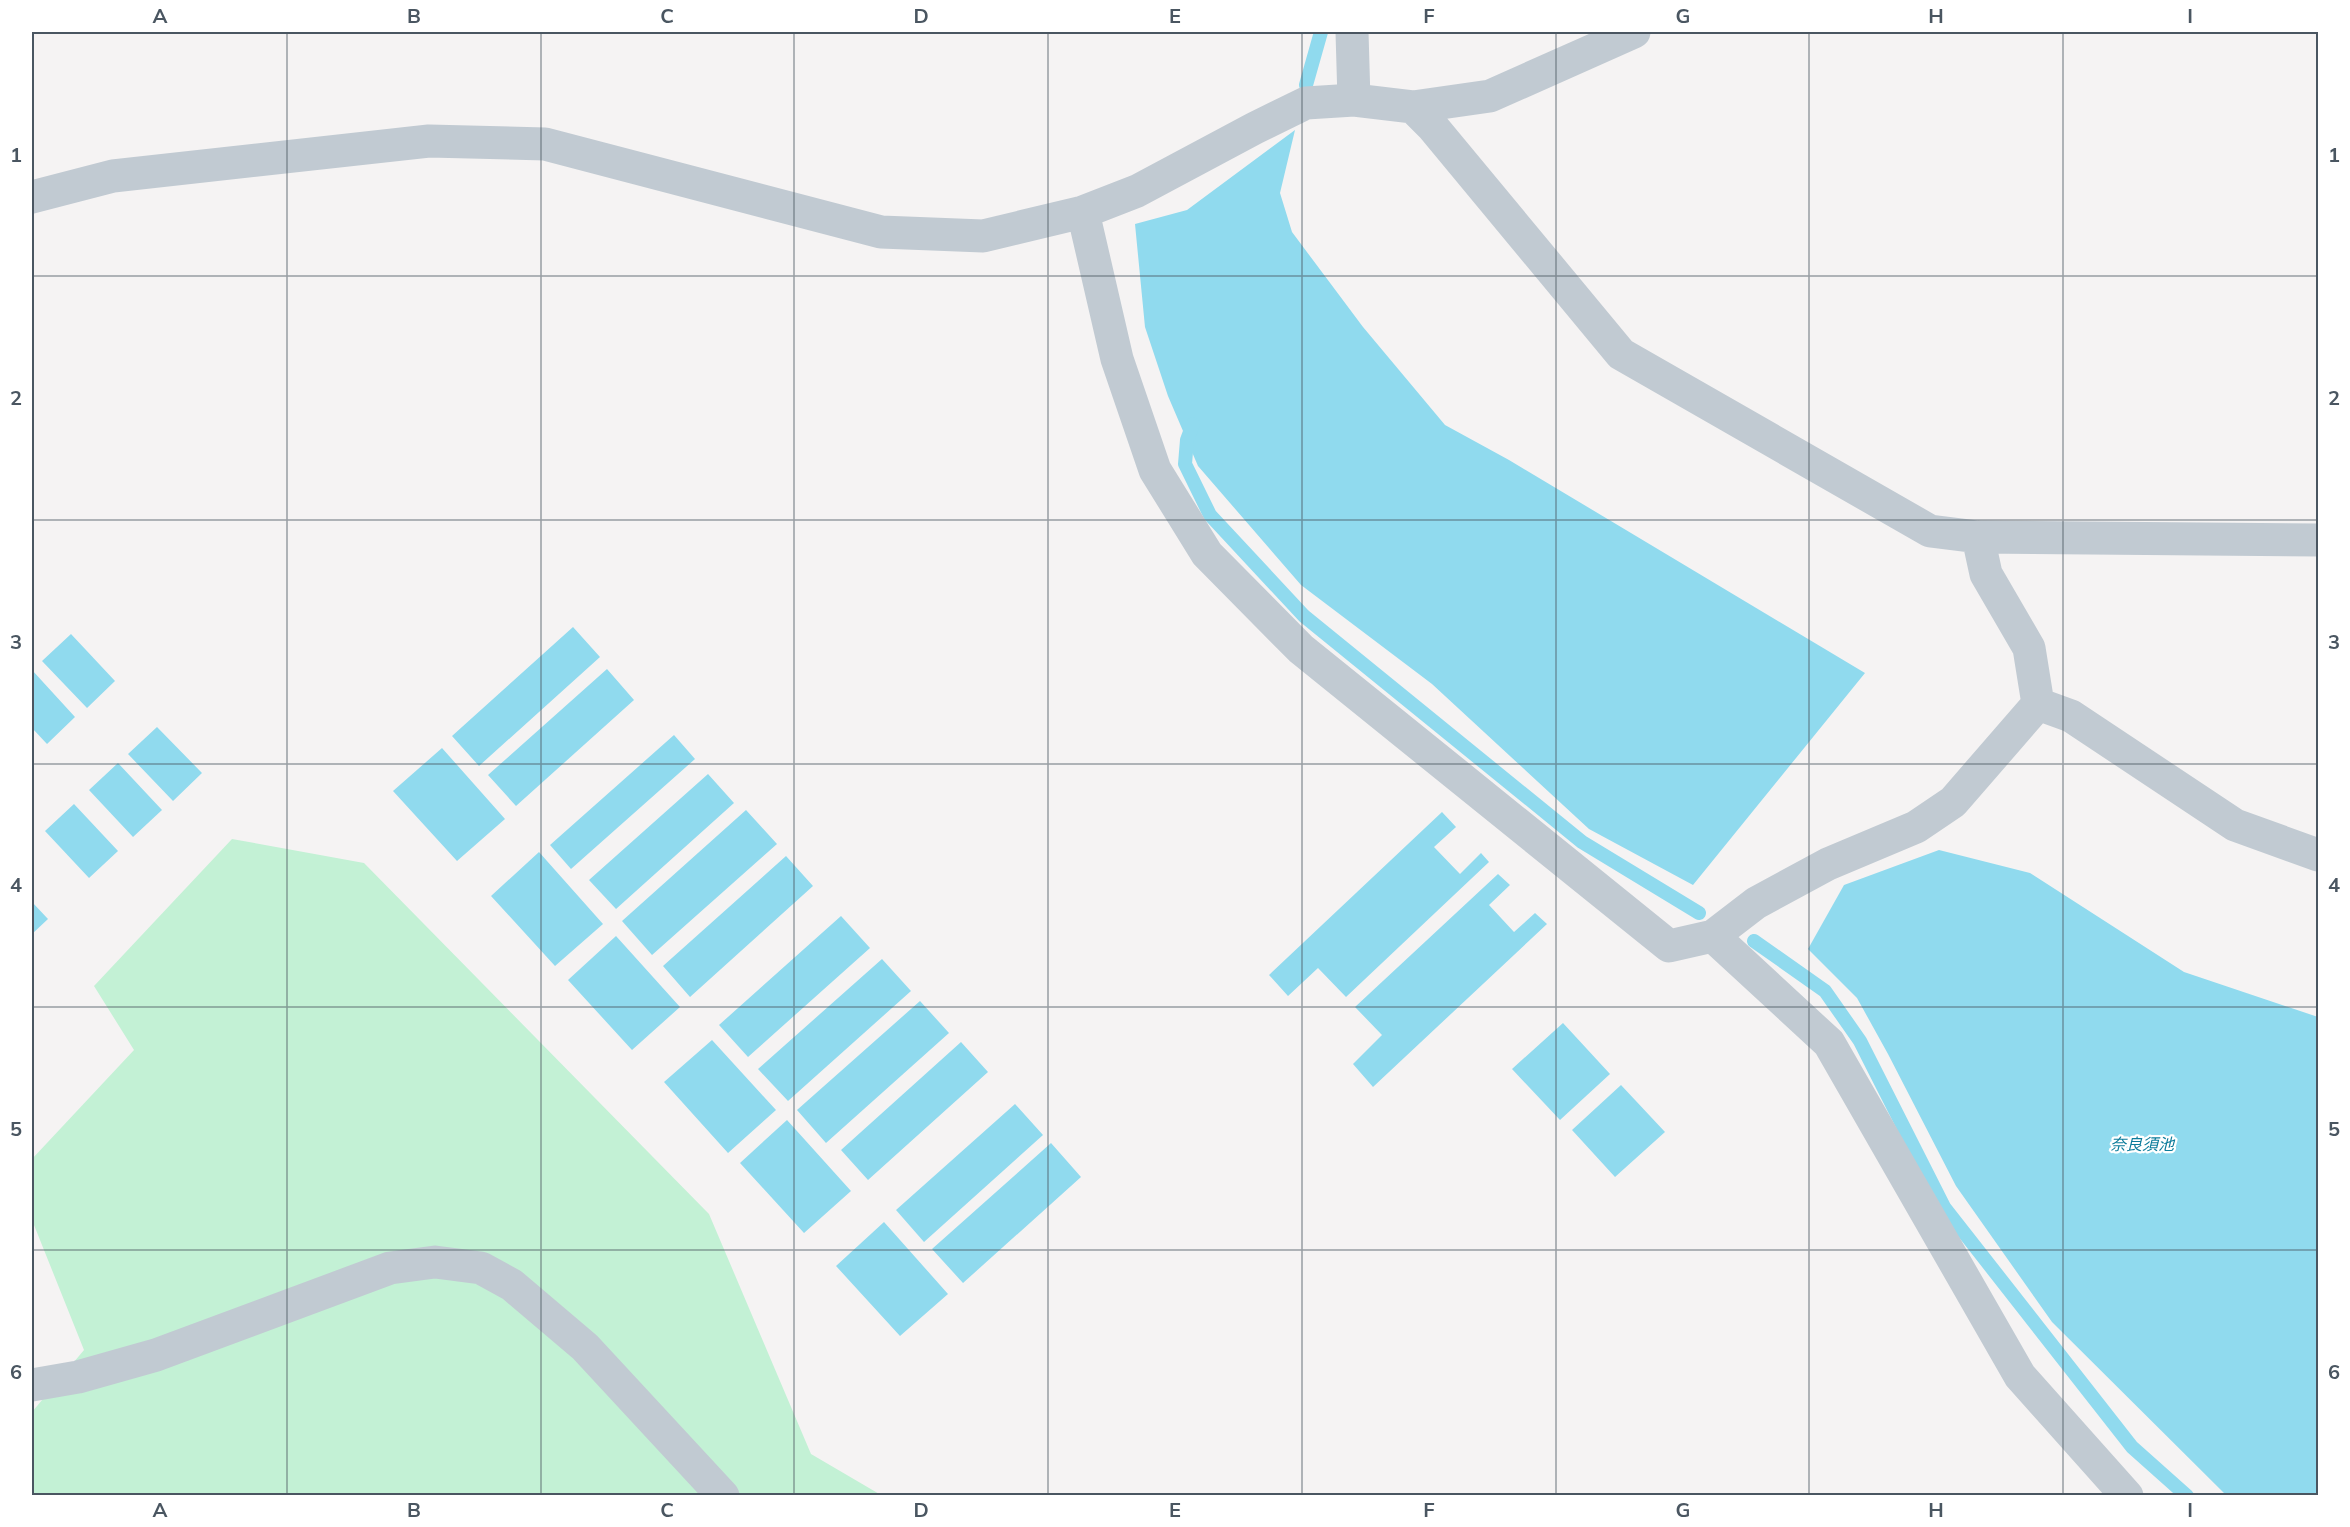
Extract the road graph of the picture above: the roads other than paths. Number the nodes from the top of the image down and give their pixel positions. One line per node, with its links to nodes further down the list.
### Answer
1 (1352, 32): 3 (street)
2 (1634, 32): 4 (street)
3 (1354, 100): 4 (street); 6 (street)
4 (1413, 107): 7 (street)
5 (32, 197): 6 (street)
6 (1083, 212): 11 (street)
7 (1978, 537): 8 (street); 9 (street)
8 (2319, 540)
9 (2038, 704): 10 (street); 11 (street)
10 (2319, 855)
11 (1713, 936): 14 (street)
12 (32, 1385): 13 (street)
13 (723, 1496)
14 (2127, 1496)

